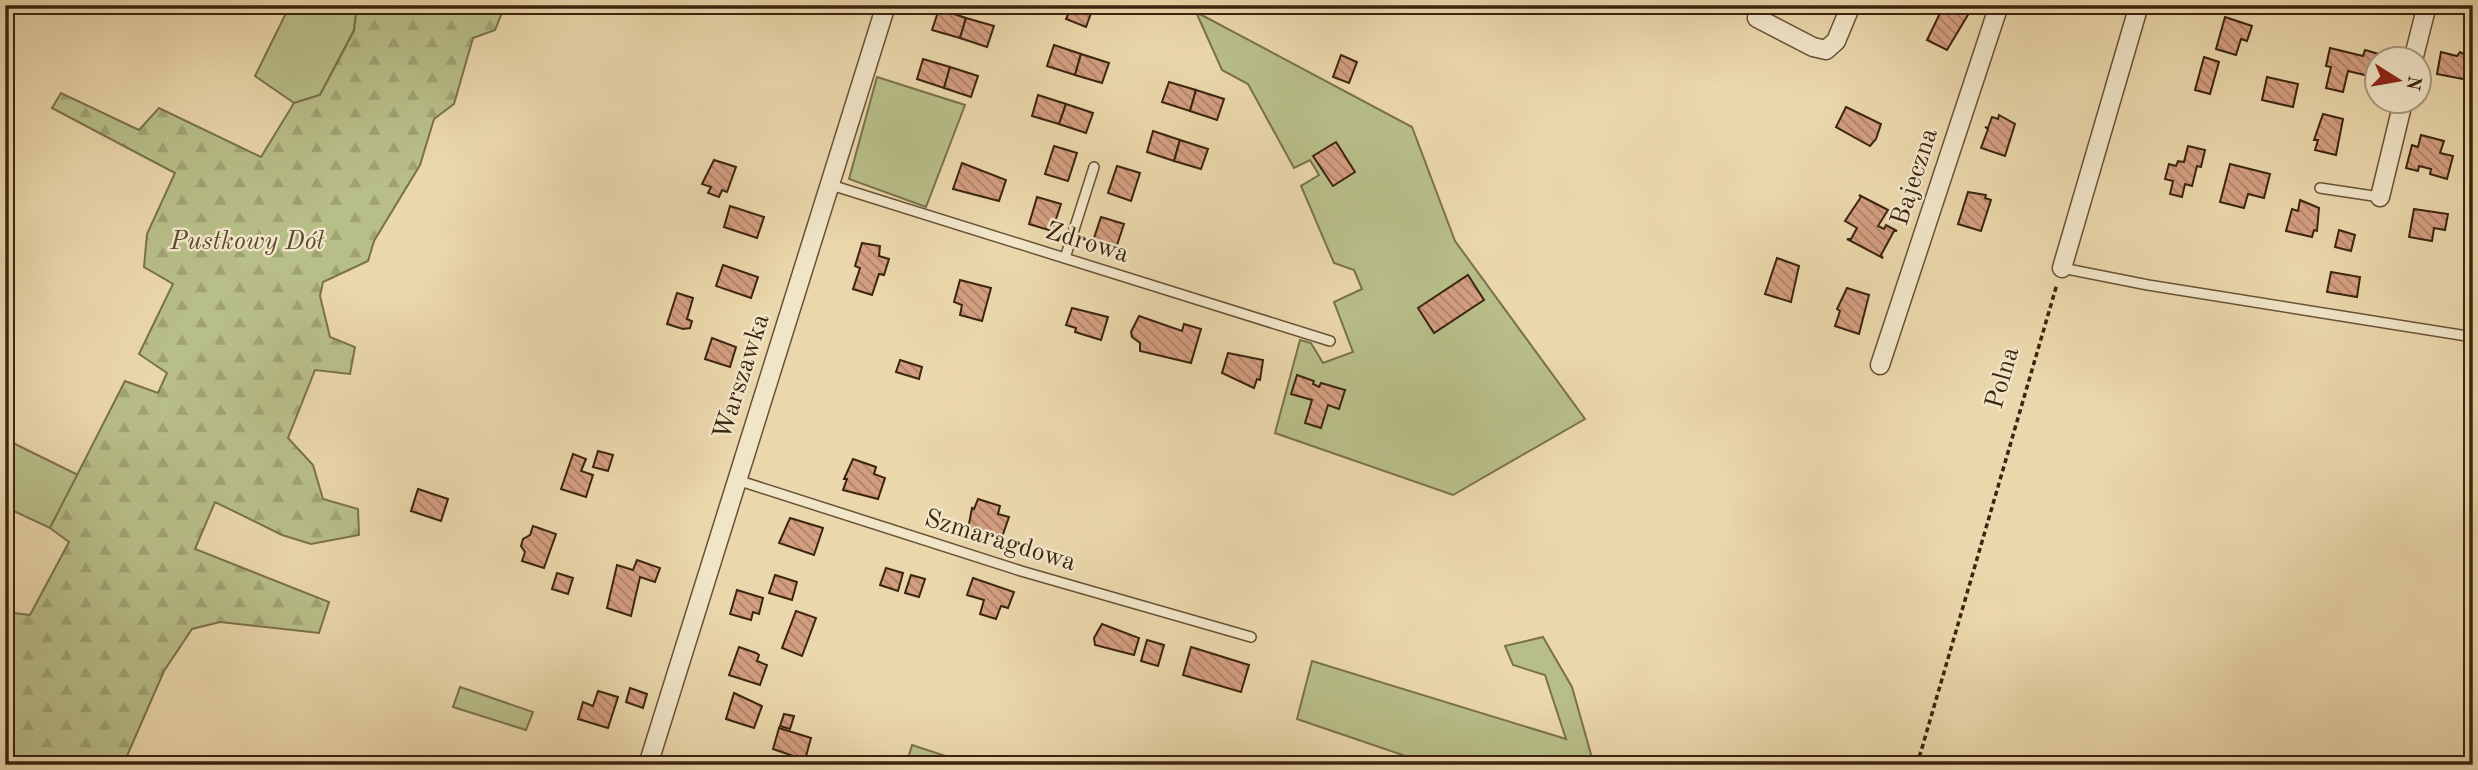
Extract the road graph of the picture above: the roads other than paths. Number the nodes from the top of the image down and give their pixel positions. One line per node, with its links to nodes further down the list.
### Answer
1 (886, 5): 10 (street, Warszawka)
2 (1851, 5): 6 (street)
3 (2000, 5): 17 (street, Bajeczna)
4 (2140, 5): 14 (street)
5 (2427, 5): 7 (street)
6 (1758, 18)
7 (2417, 46)
8 (2399, 116): 12 (street)
9 (1094, 167): 13 (lane)
10 (831, 185): 13 (lane, Zdrowa); 18 (street, Warszawka)
11 (2320, 188): 12 (lane)
12 (2379, 197)
13 (1065, 258): 16 (lane, Zdrowa)
14 (2062, 268): 15 (lane)
15 (2473, 337)
16 (1330, 341)
17 (1880, 365)
18 (737, 480): 19 (lane, Szmaragdowa); 20 (street, Warszawka)
19 (1251, 637)
20 (648, 765)

